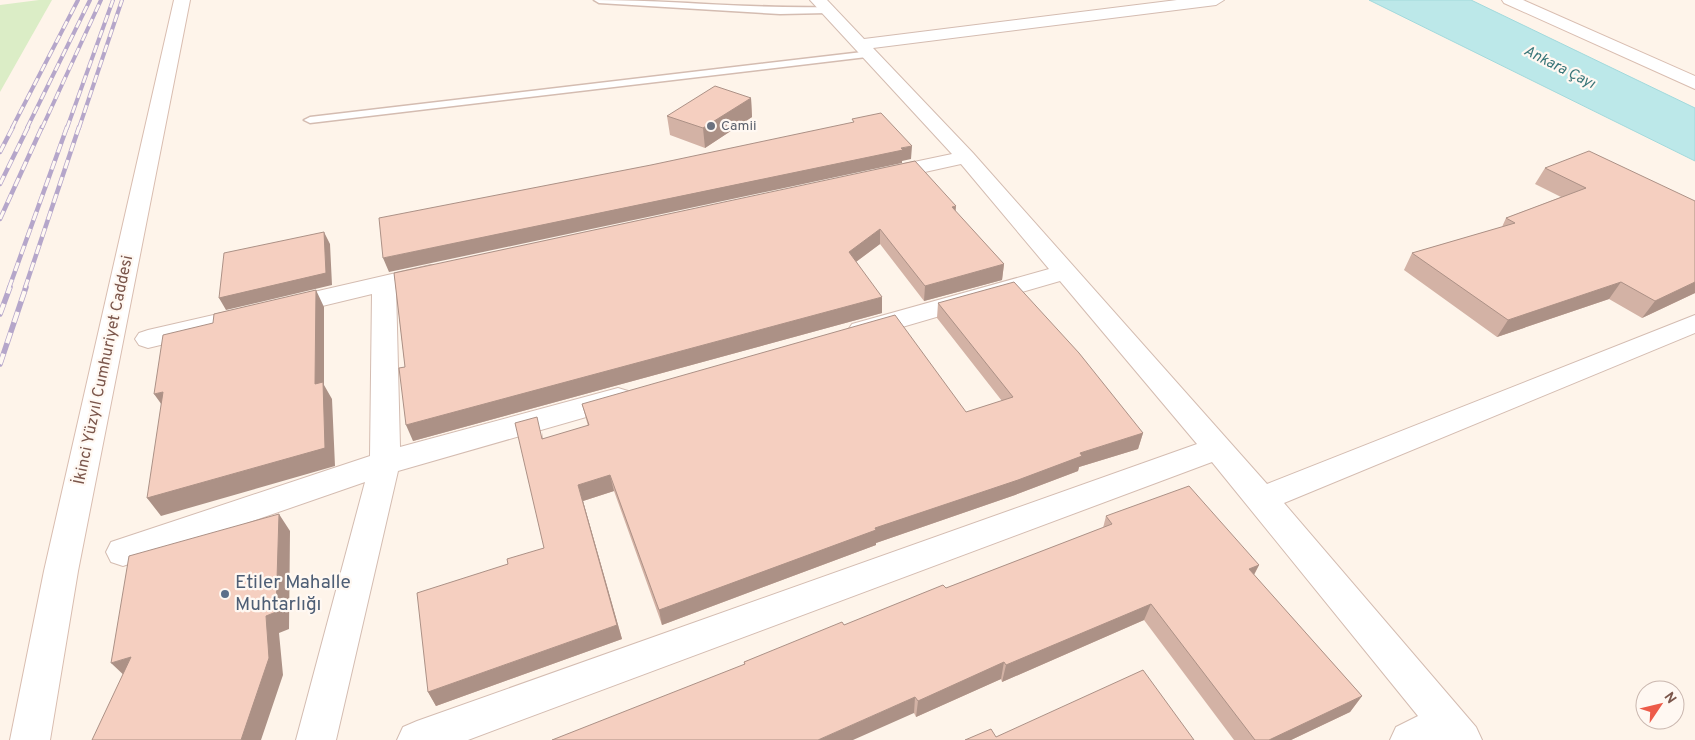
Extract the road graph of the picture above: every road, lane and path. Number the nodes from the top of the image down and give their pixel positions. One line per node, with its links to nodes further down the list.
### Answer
1 (182, 0): 25 (street, İkinci Yüzyıl Cumhuriyet Caddesi)
2 (599, 0): 5 (lane)
3 (1216, 0): 6 (street)
4 (1510, 0): 9 (street)
5 (823, 5): 8 (street)
6 (970, 31): 7 (street); 8 (street)
7 (931, 52)
8 (877, 55): 10 (lane); 11 (street)
9 (1695, 82)
10 (310, 120)
11 (966, 157): 12 (street); 14 (street)
12 (859, 180)
13 (452, 268): 15 (street)
14 (1066, 272): 17 (street); 20 (street)
15 (384, 283): 18 (street); 21 (street)
16 (1695, 322): 22 (street)
17 (836, 337)
18 (148, 339)
19 (644, 391): 21 (street)
20 (1218, 448): 22 (street); 27 (street)
21 (385, 464): 23 (street); 26 (street)
22 (1262, 498): 24 (street)
23 (123, 552)
24 (1454, 731): 28 (street)
25 (30, 740)
26 (316, 740)
27 (417, 740)
28 (1410, 740)

